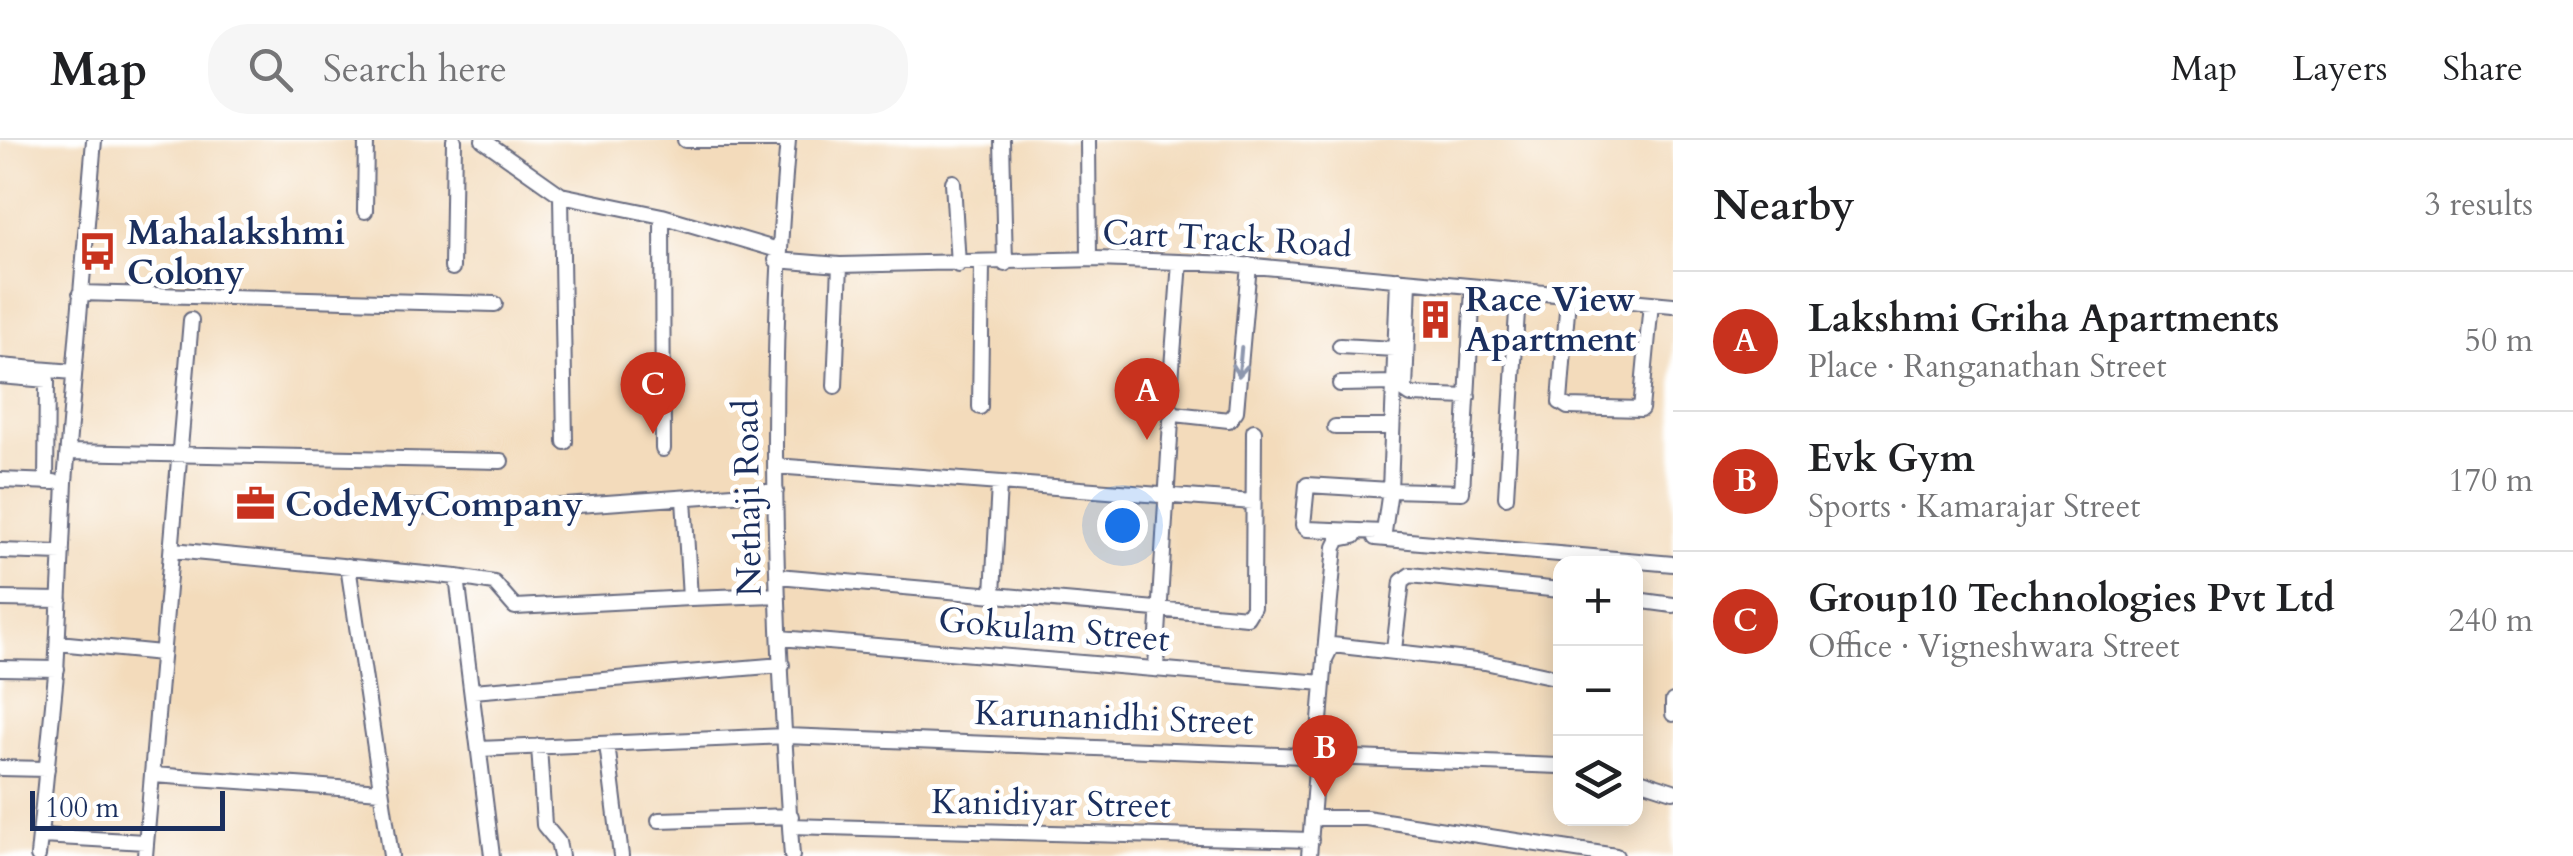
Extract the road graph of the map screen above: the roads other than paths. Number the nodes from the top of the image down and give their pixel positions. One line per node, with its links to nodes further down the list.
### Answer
1 (94, 140): 25 (street)
2 (366, 140): 12 (street)
3 (454, 140): 22 (street)
4 (482, 140): 9 (street, Cart Track Road)
5 (686, 140): 6 (street)
6 (788, 140): 14 (street, Nethaji Road)
7 (1002, 140): 18 (street)
8 (1088, 140): 15 (street)
9 (502, 147): 11 (street, Cart Track Road)
10 (953, 182): 20 (street)
11 (562, 195): 13 (street, Cart Track Road); 46 (street)
12 (365, 211)
13 (662, 216): 14 (street, Cart Track Road); 47 (street)
14 (777, 255): 19 (street, Cart Track Road); 51 (street, Nethaji Road)
15 (1090, 259): 16 (street, Cart Track Road); 18 (street, Cart Track Road)
16 (1180, 262): 21 (street, Cart Track Road); 21 (street, one-way to 16)
17 (982, 264): 18 (street, Cart Track Road); 20 (street, Cart Track Road); 41 (street)
18 (1005, 264)
19 (840, 265): 20 (street, Cart Track Road); 39 (street)
20 (958, 265)
21 (1249, 265): 23 (street, Cart Track Road)
22 (452, 268)
23 (1404, 280): 24 (street, Cart Track Road); 33 (street); 40 (street)
24 (1473, 288): 26 (street, Cart Track Road); 40 (street)
25 (80, 293): 29 (street); 35 (street)
26 (1518, 294): 27 (street, Cart Track Road); 59 (street)
27 (1568, 297): 28 (street, Cart Track Road); 28 (street)
28 (1651, 303): 30 (street, Cart Track Road)
29 (495, 304)
30 (1673, 304)
31 (191, 320): 49 (street)
32 (1340, 346): 33 (street)
33 (1395, 348): 37 (street)
34 (0, 366): 35 (street)
35 (74, 372): 48 (street)
36 (0, 376): 53 (street)
37 (1394, 383): 38 (street); 43 (street)
38 (1340, 384)
39 (835, 386)
40 (1468, 396): 56 (street)
41 (980, 407)
42 (1172, 421): 58 (street)
43 (1392, 426): 44 (street); 56 (street)
44 (1334, 427)
45 (1254, 430): 61 (street)
46 (565, 442)
47 (663, 449)
48 (68, 452): 49 (street); 54 (street)
49 (180, 454): 50 (street); 63 (street)
50 (500, 461)
51 (774, 466): 55 (street); 57 (street, Nethaji Road)
52 (0, 480): 53 (street)
53 (46, 482): 54 (street)
54 (65, 482): 65 (street)
55 (999, 485): 58 (street); 71 (street)
56 (1390, 490): 56 (street)
57 (776, 491): 60 (street); 68 (street, Nethaji Road)
58 (1166, 496): 61 (street); 78 (street)
59 (1506, 497)
60 (684, 499): 62 (street); 73 (street)
61 (1253, 502): 78 (street)
62 (411, 507)
63 (173, 550): 67 (street); 82 (street)
64 (0, 551): 65 (street)
65 (62, 552): 75 (street)
66 (1673, 564): 83 (street)
67 (348, 566): 69 (street); 102 (street)
68 (778, 576): 71 (street); 72 (street, Nethaji Road)
69 (457, 577): 73 (street); 90 (street)
70 (1553, 589): 81 (street)
71 (993, 593): 78 (street)
72 (778, 596): 73 (street); 79 (street, Nethaji Road)
73 (690, 598)
74 (0, 599): 75 (street)
75 (60, 600): 80 (street)
76 (1643, 601): 77 (street)
77 (1673, 605)
78 (1158, 610): 85 (street)
79 (780, 638): 84 (street, Nethaji Road); 85 (street, Gokulam Street)
80 (58, 644): 82 (street); 87 (street)
81 (1394, 650): 83 (street); 88 (street)
82 (160, 653): 99 (street)
83 (1325, 653): 89 (street)
84 (782, 665): 90 (street); 91 (street, Nethaji Road)
85 (1156, 666): 89 (street, Gokulam Street)
86 (0, 668): 87 (street)
87 (57, 669): 98 (street)
88 (1553, 677)
89 (1323, 684): 95 (street)
90 (473, 690): 94 (street)
91 (786, 736): 92 (street, Karunanidhi Street); 95 (street, Karunanidhi Street); 105 (street, Nethaji Road)
92 (607, 744): 93 (street, Karunanidhi Street); 113 (street)
93 (539, 746): 94 (street, Karunanidhi Street); 112 (street)
94 (479, 749): 111 (street)
95 (1315, 754): 96 (street, Karunanidhi Street); 103 (street)
96 (1553, 766)
97 (0, 768): 98 (street)
98 (47, 768): 106 (street)
99 (153, 775): 102 (street); 108 (street)
100 (1643, 781): 101 (street)
101 (1673, 791)
102 (381, 792): 110 (street)
103 (1312, 818): 107 (street); 115 (street)
104 (659, 820): 105 (street, Kanidiyar Street)
105 (791, 821): 107 (street, Kanidiyar Street); 114 (street, Nethaji Road)
106 (42, 836): 108 (street); 109 (street)
107 (1310, 848)
108 (145, 849)
109 (38, 856)
110 (392, 856)
111 (492, 856)
112 (561, 856)
113 (621, 856)
114 (792, 856)
115 (1616, 856)

